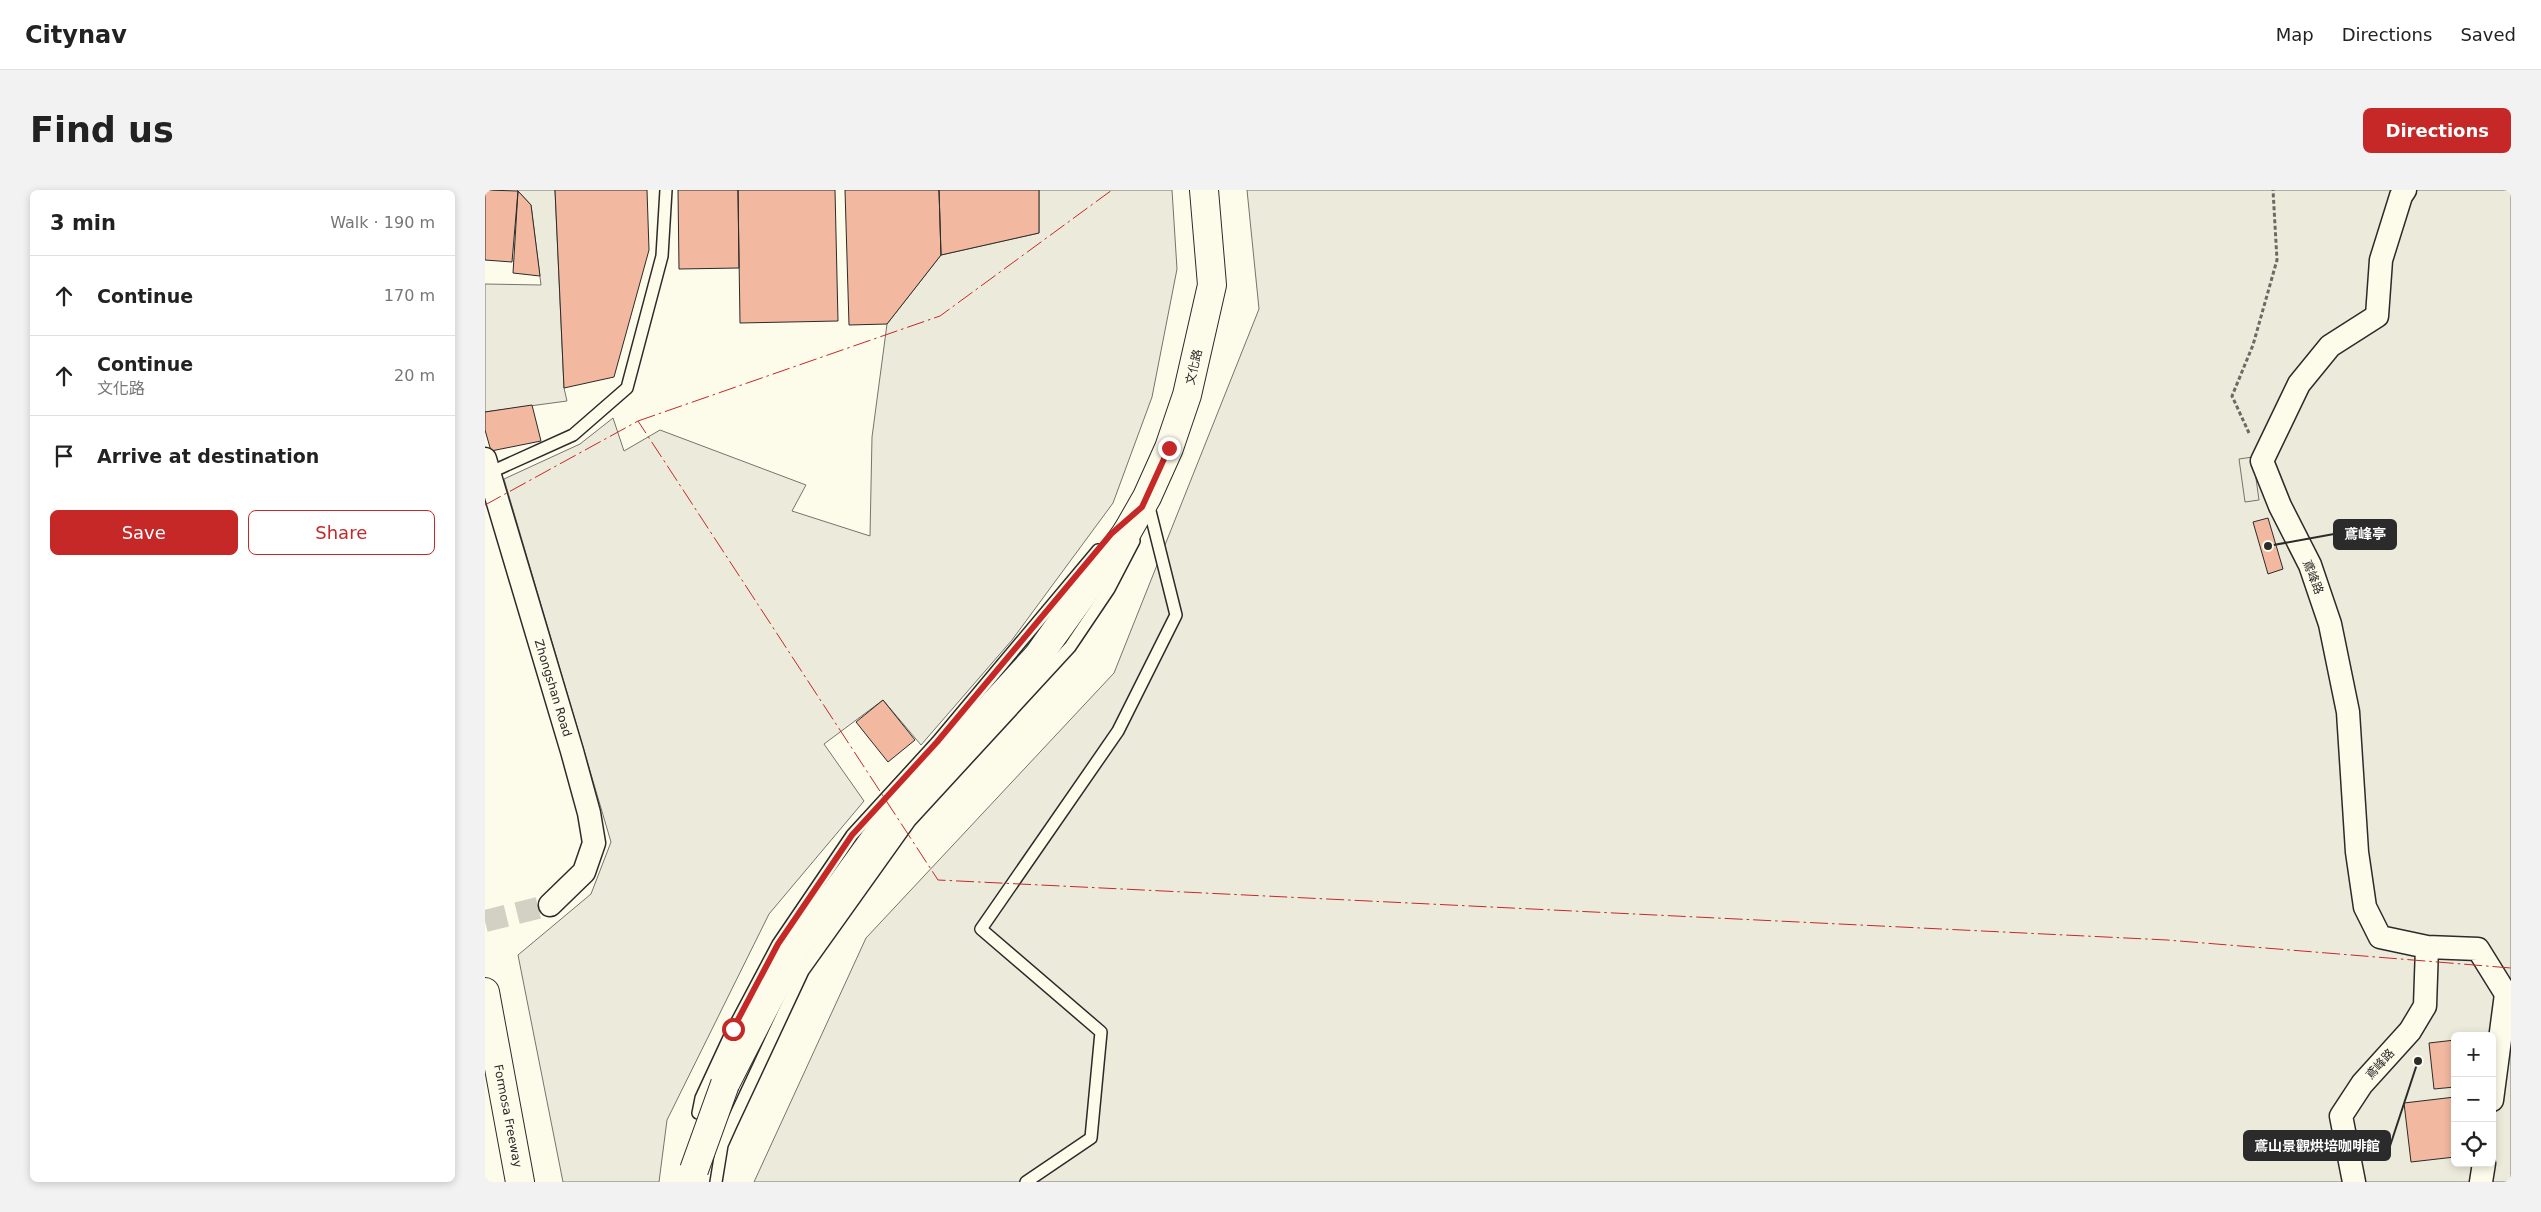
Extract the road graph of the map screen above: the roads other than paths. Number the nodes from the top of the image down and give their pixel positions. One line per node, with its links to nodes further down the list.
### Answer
1 (666, 190): 4 (lane)
2 (1204, 190): 5 (main road, 文化路)
3 (2405, 190): 8 (street, 鳶峰路)
4 (487, 466): 7 (street, Zhongshan Road)
5 (1144, 502): 6 (main road, 文化路); 13 (lane); 15 (lane)
6 (1114, 536): 11 (lane); 13 (main road, 文化路, bridge)
7 (550, 905)
8 (2427, 947): 10 (street, 鳶峰路); 16 (street, 鳶峰路)
9 (485, 992): 14 (main road, Formosa Freeway)
10 (2495, 1077)
11 (697, 1114)
12 (2483, 1167): 17 (street)
13 (700, 1178)
14 (521, 1182)
15 (1026, 1182)
16 (2354, 1182)
17 (2481, 1182)

